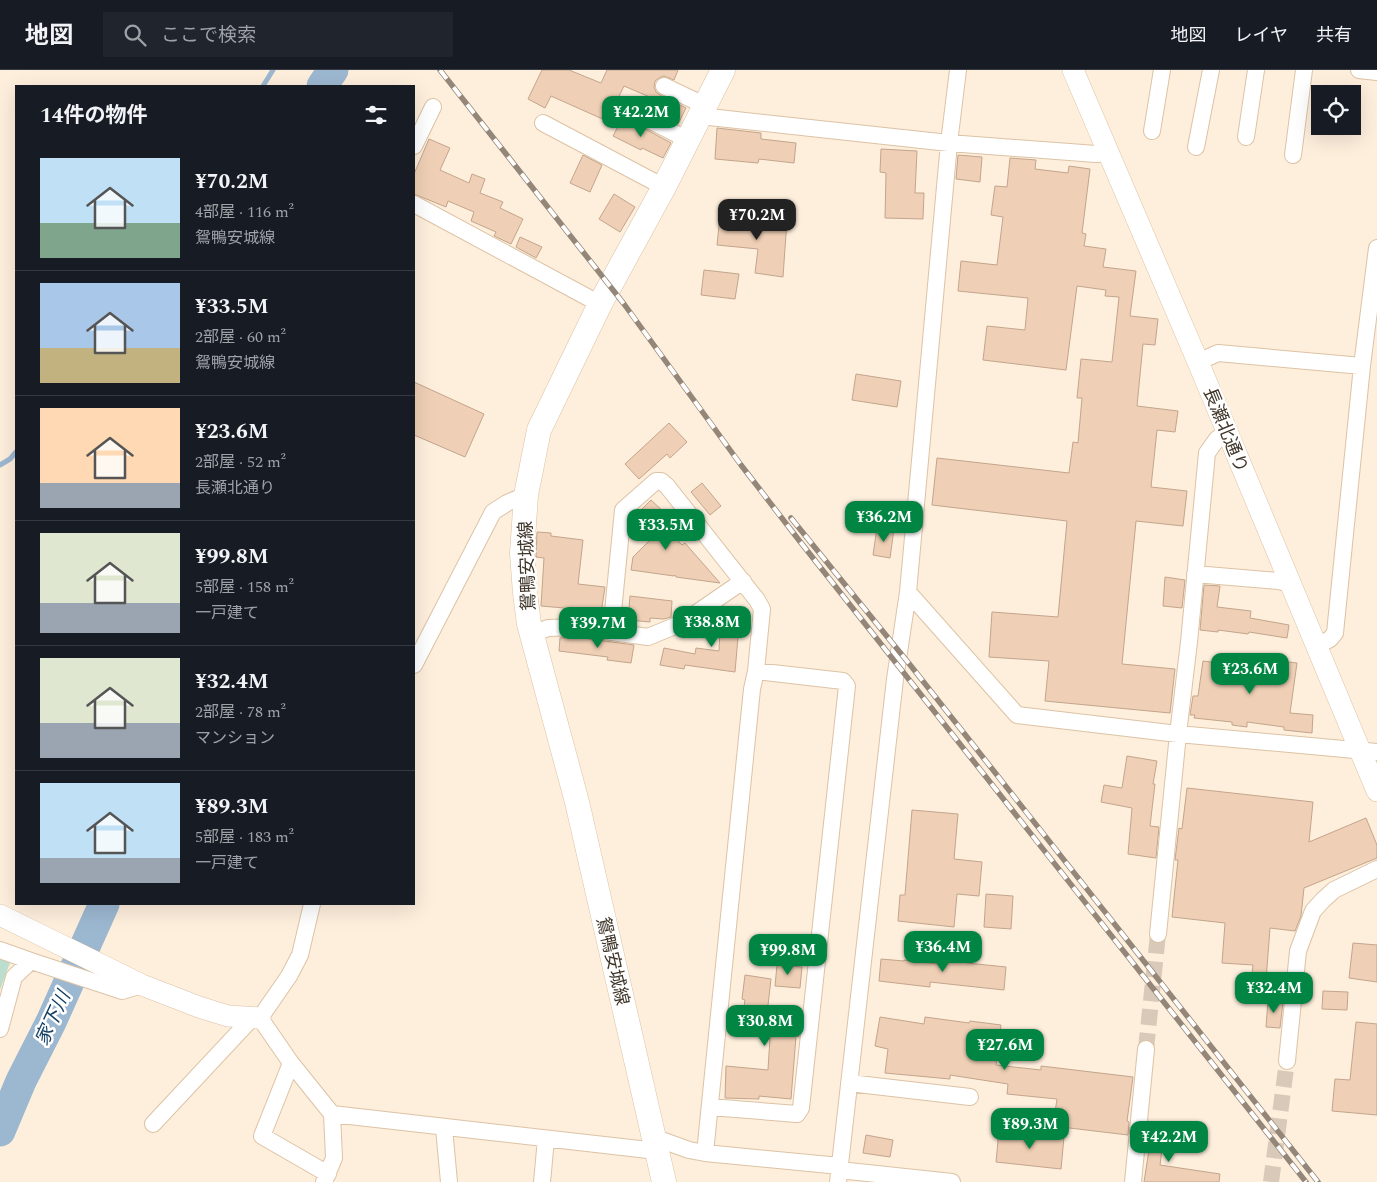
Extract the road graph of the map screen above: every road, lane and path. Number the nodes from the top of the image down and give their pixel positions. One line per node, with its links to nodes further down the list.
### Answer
1 (723, 70): 12 (main road, 鴛鴨安城線)
2 (958, 70): 18 (street)
3 (1073, 70): 21 (street, 長瀬北通り)
4 (1162, 70): 15 (street)
5 (1211, 70): 20 (street)
6 (1256, 70): 16 (street)
7 (1304, 70): 22 (street)
8 (1358, 70): 9 (street)
9 (1377, 72)
10 (664, 86): 12 (street)
11 (433, 107): 19 (street)
12 (703, 111): 17 (main road, 鴛鴨安城線); 18 (street)
13 (645, 118): 17 (street)
14 (543, 123): 23 (street)
15 (1152, 132)
16 (1246, 137)
17 (688, 140): 23 (main road, 鴛鴨安城線)
18 (949, 143): 21 (street); 34 (street)
19 (415, 144)
20 (1196, 147)
21 (1108, 153): 27 (street, 長瀬北通り)
22 (1294, 155)
23 (664, 187): 26 (main road, 鴛鴨安城線)
24 (415, 205): 26 (street)
25 (1377, 248): 28 (street)
26 (600, 304): 30 (main road, 鴛鴨安城線)
27 (1198, 362): 28 (street); 29 (street, 長瀬北通り)
28 (1362, 366): 37 (street)
29 (1227, 432): 31 (street); 33 (street, 長瀬北通り)
30 (526, 495): 36 (main road, 鴛鴨安城線); 38 (street)
31 (1195, 574): 33 (street); 40 (street)
32 (743, 581): 35 (street); 35 (street); 39 (street)
33 (1290, 584): 37 (street, 長瀬北通り)
34 (908, 592): 40 (street); 55 (street)
35 (611, 632): 36 (street)
36 (532, 634): 62 (main road, 鴛鴨安城線)
37 (1317, 646): 41 (street, 長瀬北通り)
38 (415, 663)
39 (756, 671): 57 (street); 57 (street)
40 (1178, 734): 41 (street); 46 (street)
41 (1368, 751): 42 (street, 長瀬北通り)
42 (1377, 791)
43 (1377, 869): 53 (street)
44 (312, 905): 50 (street)
45 (0, 915): 49 (street)
46 (1158, 934)
47 (0, 950): 48 (street)
48 (31, 961): 49 (street); 51 (street)
49 (142, 985): 50 (street)
50 (257, 1018): 54 (street); 59 (street)
51 (0, 1029)
52 (1146, 1049): 70 (street)
53 (1287, 1062)
54 (291, 1063): 58 (street); 65 (street)
55 (849, 1084): 56 (street); 64 (street)
56 (970, 1097)
57 (710, 1107): 63 (street)
58 (332, 1114): 60 (street); 65 (street)
59 (153, 1124)
60 (444, 1128): 61 (street); 66 (street)
61 (546, 1139): 62 (street); 67 (street)
62 (655, 1144): 63 (street); 68 (main road, 鴛鴨安城線)
63 (705, 1153): 64 (street)
64 (839, 1173): 69 (street)
65 (326, 1178)
66 (449, 1182)
67 (542, 1182)
68 (664, 1182)
69 (952, 1182)
70 (1132, 1182)

